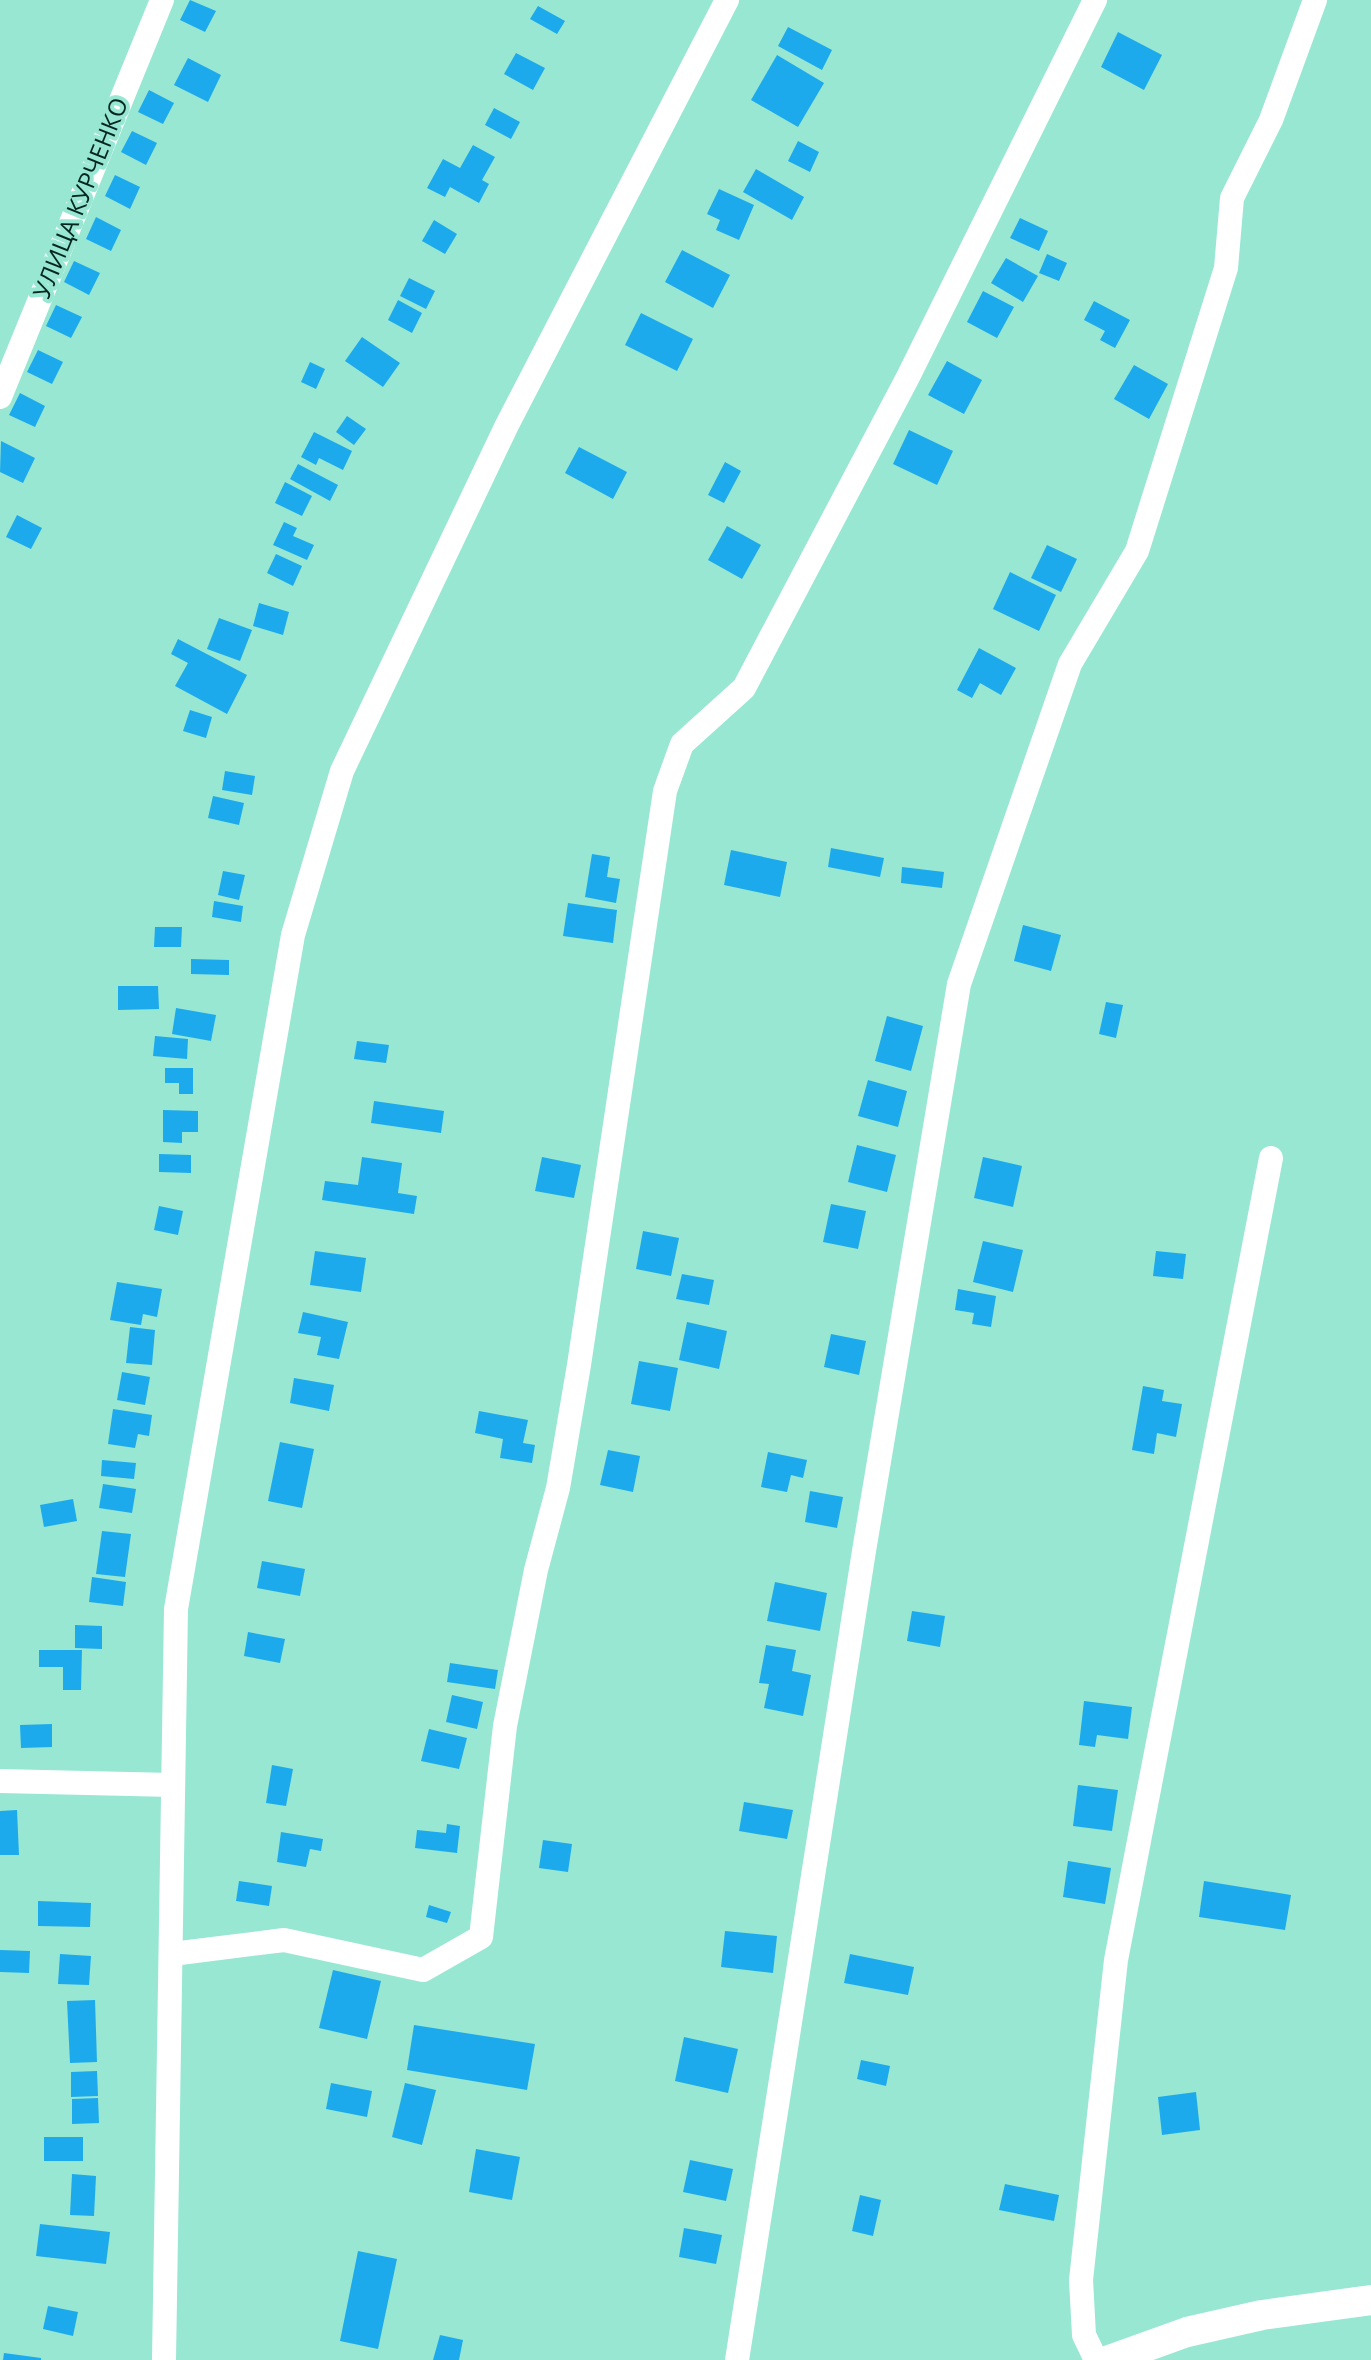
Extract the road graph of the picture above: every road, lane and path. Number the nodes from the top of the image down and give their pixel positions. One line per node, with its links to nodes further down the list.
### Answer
1 (162, 0): 5 (street, УЛИЦА КУРЧЕНКО)
2 (727, 0): 8 (street)
3 (1095, 0): 9 (street)
4 (1315, 0): 12 (street)
5 (0, 397)
6 (1271, 1158): 13 (street)
7 (0, 1781): 8 (street)
8 (173, 1785): 9 (street)
9 (172, 1954): 11 (street)
10 (1371, 2300): 14 (main road)
11 (164, 2360)
12 (737, 2360)
13 (1096, 2360)
14 (1109, 2360)

